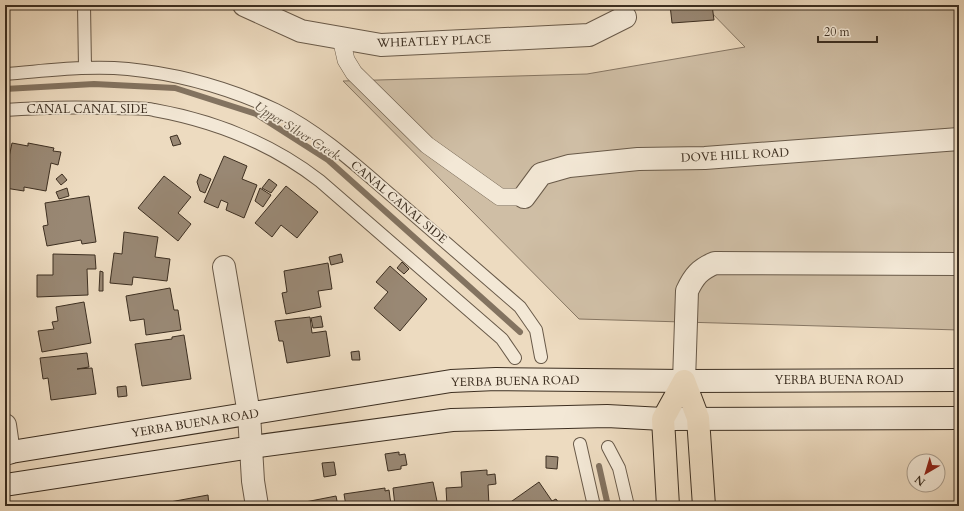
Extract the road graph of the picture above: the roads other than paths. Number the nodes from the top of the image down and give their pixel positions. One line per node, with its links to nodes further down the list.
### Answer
1 (84, 5): 5 (lane)
2 (244, 5): 4 (main road, WHEATLEY PLACE)
3 (625, 17): 4 (main road, WHEATLEY PLACE)
4 (341, 38): 9 (street)
5 (85, 68): 6 (lane, CANAL CANAL SIDE); 12 (lane, CANAL CANAL SIDE)
6 (5, 74)
7 (5, 110): 13 (lane, CANAL CANAL SIDE)
8 (959, 139): 9 (main road, DOVE HILL ROAD)
9 (524, 197)
10 (959, 264): 15 (main road)
11 (224, 267): 16 (main road)
12 (541, 357)
13 (515, 358)
14 (959, 380): 15 (main road, YERBA BUENA ROAD)
15 (684, 381): 16 (main road, YERBA BUENA ROAD); 17 (highway); 19 (highway)
16 (249, 414): 22 (main road); 24 (main road, YERBA BUENA ROAD)
17 (698, 418): 18 (main road); 19 (main road); 30 (highway)
18 (959, 418)
19 (663, 419): 22 (main road); 29 (highway)
20 (5, 425): 24 (main road)
21 (580, 444): 27 (lane)
22 (252, 447): 25 (main road); 26 (main road)
23 (608, 447): 28 (lane)
24 (7, 453)
25 (5, 485)
26 (257, 506)
27 (594, 506)
28 (628, 506)
29 (668, 506)
30 (704, 506)

